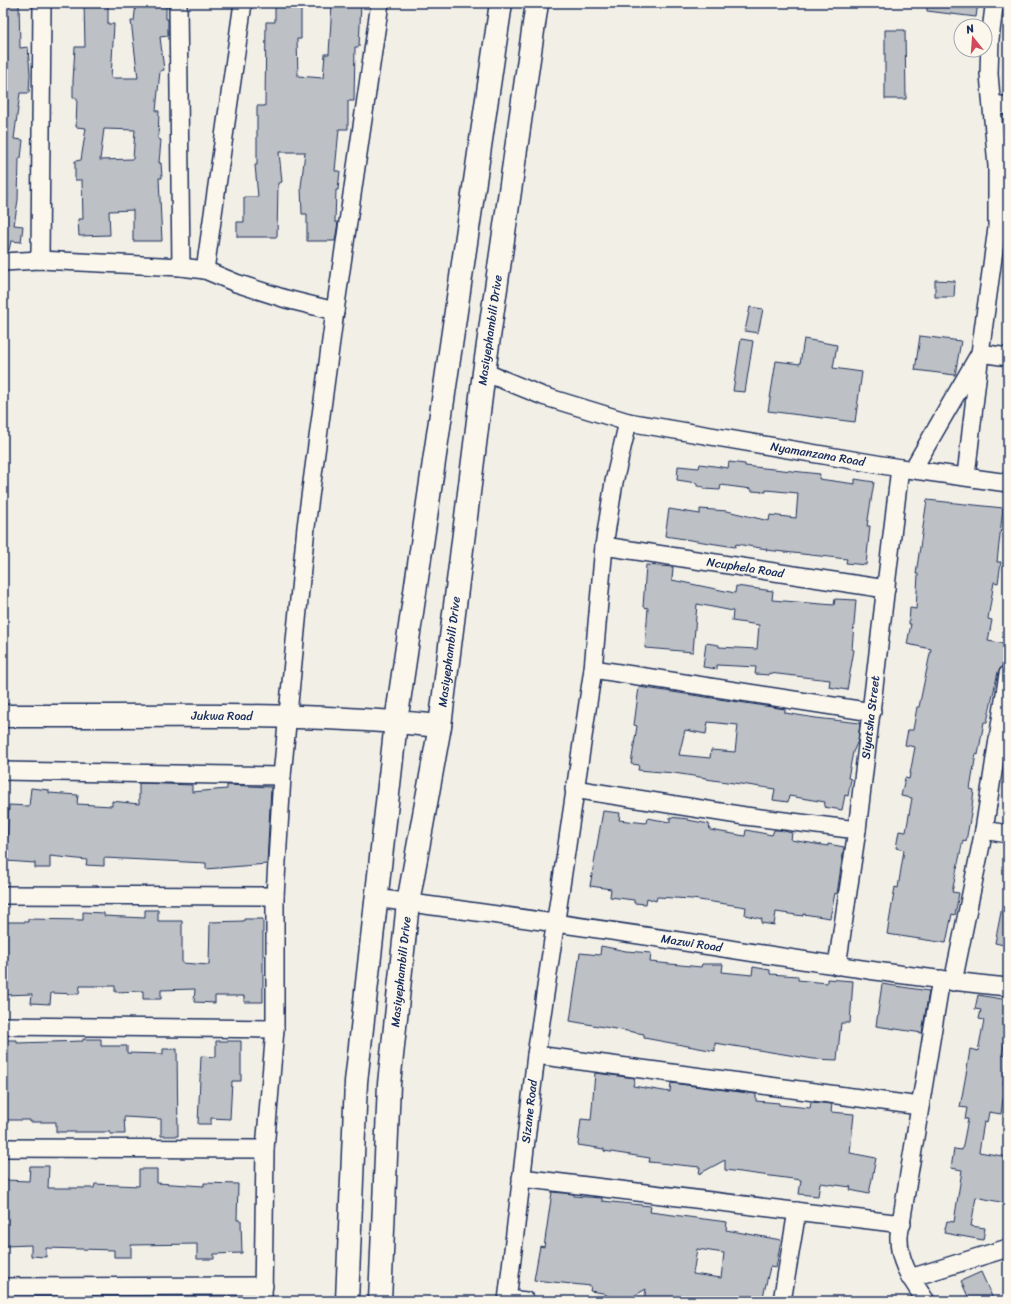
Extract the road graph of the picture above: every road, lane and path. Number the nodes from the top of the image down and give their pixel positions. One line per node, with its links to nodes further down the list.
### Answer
1 (42, 3): 10 (street)
2 (178, 3): 12 (street)
3 (243, 3): 13 (street)
4 (380, 3): 14 (street)
5 (501, 3): 29 (main road)
6 (537, 3): 17 (main road, Masiyephambili Drive)
7 (996, 3): 8 (street)
8 (1000, 105): 9 (street)
9 (1002, 229): 15 (street)
10 (40, 260): 11 (street); 12 (street)
11 (3, 262)
12 (181, 267): 13 (street)
13 (205, 270): 14 (street)
14 (335, 311): 28 (street)
15 (980, 353): 16 (street); 19 (street); 20 (street)
16 (1008, 357)
17 (484, 372): 18 (street, Nyamanzana Road); 30 (main road, Masiyephambili Drive)
18 (628, 422): 19 (street, Nyamanzana Road); 22 (street, Sizane Road)
19 (907, 468): 20 (street, Nyamanzana Road); 23 (street, Siyatsha Street)
20 (966, 476): 21 (street, Nyamanzana Road)
21 (1008, 483)
22 (604, 546): 23 (street, Ncuphela Road); 24 (street, Sizane Road)
23 (886, 589): 26 (street, Siyatsha Street)
24 (593, 669): 26 (street); 33 (street, Sizane Road)
25 (1008, 674): 35 (street)
26 (872, 712): 34 (street, Siyatsha Street)
27 (3, 716): 28 (main road, Jukwa Road)
28 (287, 717): 29 (main road, Jukwa Road); 32 (street)
29 (396, 722): 30 (main road, Jukwa Road); 39 (main road)
30 (440, 726): 40 (main road, Masiyephambili Drive)
31 (3, 771): 32 (street)
32 (282, 776): 38 (street)
33 (574, 789): 34 (street); 41 (street, Sizane Road)
34 (857, 830): 42 (street, Siyatsha Street)
35 (984, 830): 36 (street); 43 (street)
36 (1008, 834)
37 (3, 895): 38 (street)
38 (275, 896): 46 (street)
39 (376, 898): 40 (street, Mazwi Road); 59 (main road)
40 (408, 903): 41 (street, Mazwi Road); 60 (main road, Masiyephambili Drive)
41 (556, 923): 42 (street, Mazwi Road); 47 (street, Sizane Road)
42 (837, 966): 43 (street, Mazwi Road)
43 (947, 980): 44 (street, Mazwi Road); 48 (street)
44 (1008, 987)
45 (3, 1026): 46 (street)
46 (275, 1029): 50 (street)
47 (536, 1055): 48 (street); 51 (street, Sizane Road)
48 (920, 1106): 53 (street)
49 (3, 1148): 50 (street)
50 (265, 1149): 57 (street)
51 (522, 1178): 52 (street); 58 (street, Sizane Road)
52 (797, 1211): 53 (street); 62 (street)
53 (902, 1224): 55 (street)
54 (1008, 1248): 55 (street)
55 (910, 1278): 63 (street)
56 (3, 1287): 57 (street)
57 (264, 1293)
58 (508, 1300): 61 (street)
59 (347, 1301)
60 (380, 1301)
61 (526, 1301)
62 (782, 1301)
63 (926, 1301)

